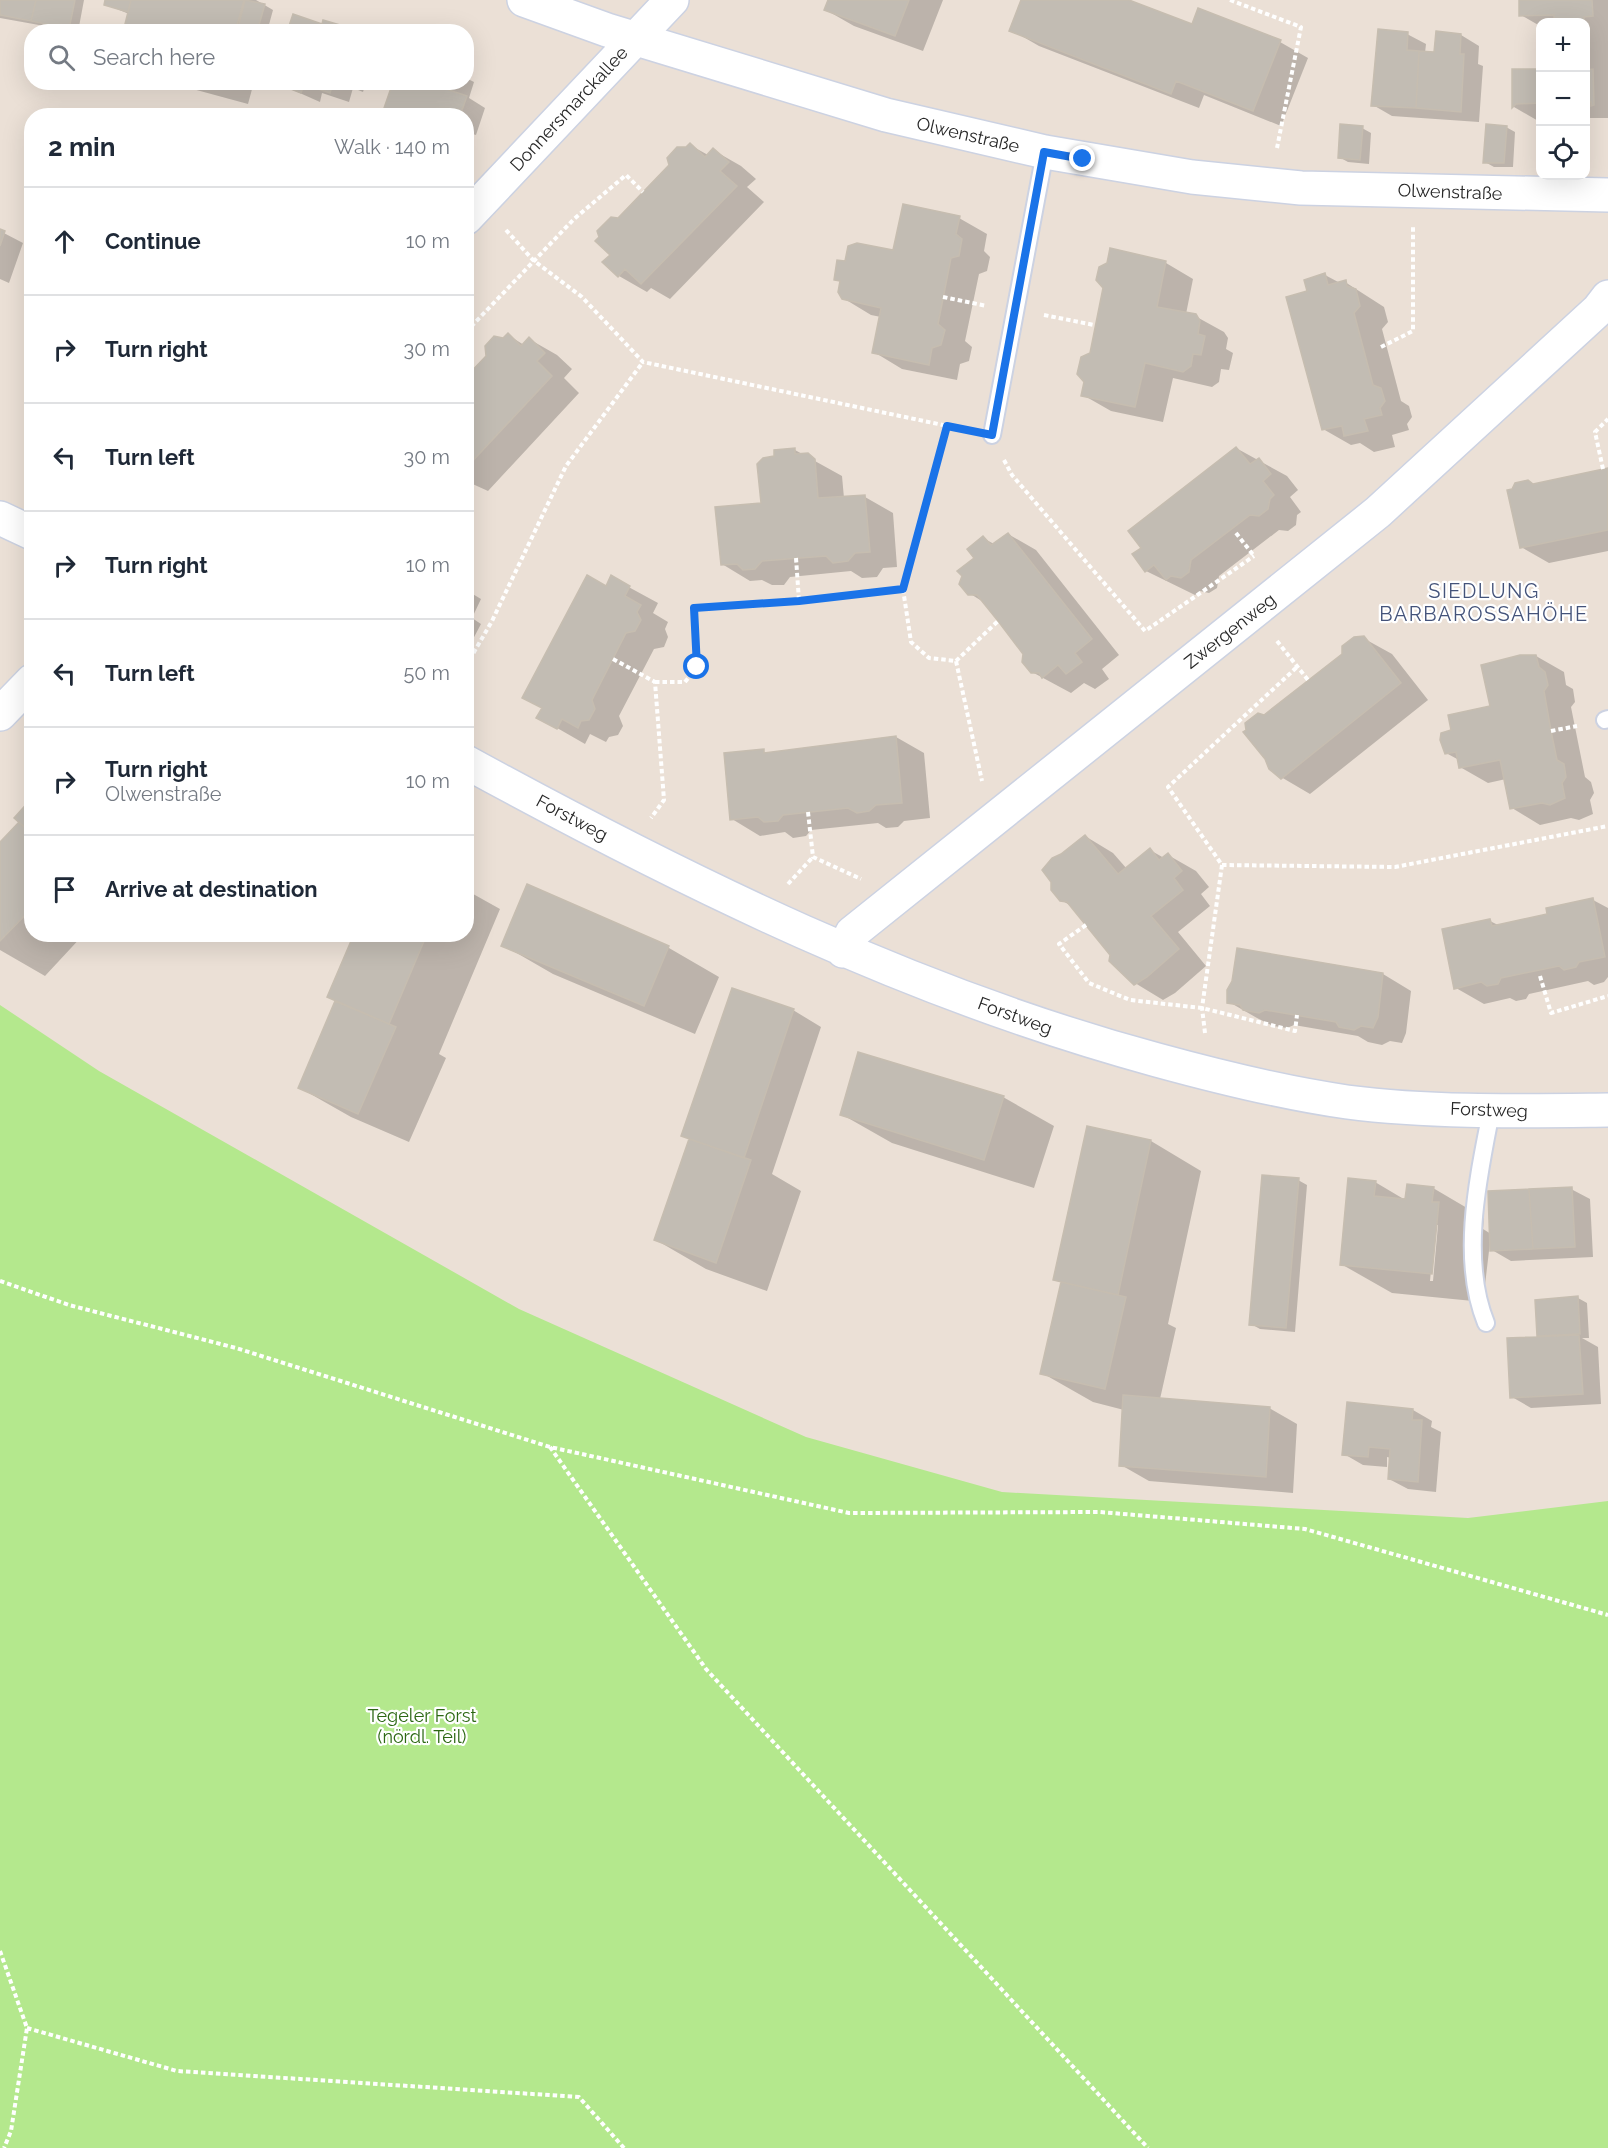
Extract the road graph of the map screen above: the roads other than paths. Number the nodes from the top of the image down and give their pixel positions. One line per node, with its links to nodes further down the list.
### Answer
1 (524, 0): 3 (street, Olwenstraße)
2 (672, 0): 3 (street, Donnersmarckallee)
3 (636, 39): 4 (street, Olwenstraße); 6 (street, Donnersmarckallee)
4 (1044, 152): 5 (street, Olwenstraße); 8 (lane)
5 (1608, 195)
6 (474, 210)
7 (1608, 297): 14 (street, Zwergenweg)
8 (992, 435)
9 (0, 518): 10 (street)
10 (24, 529)
11 (24, 689): 12 (street)
12 (0, 714)
13 (474, 766): 14 (street, Forstweg)
14 (843, 951): 16 (street, Forstweg)
15 (1608, 1110): 16 (street, Forstweg)
16 (1491, 1112): 17 (lane)
17 (1485, 1323)

